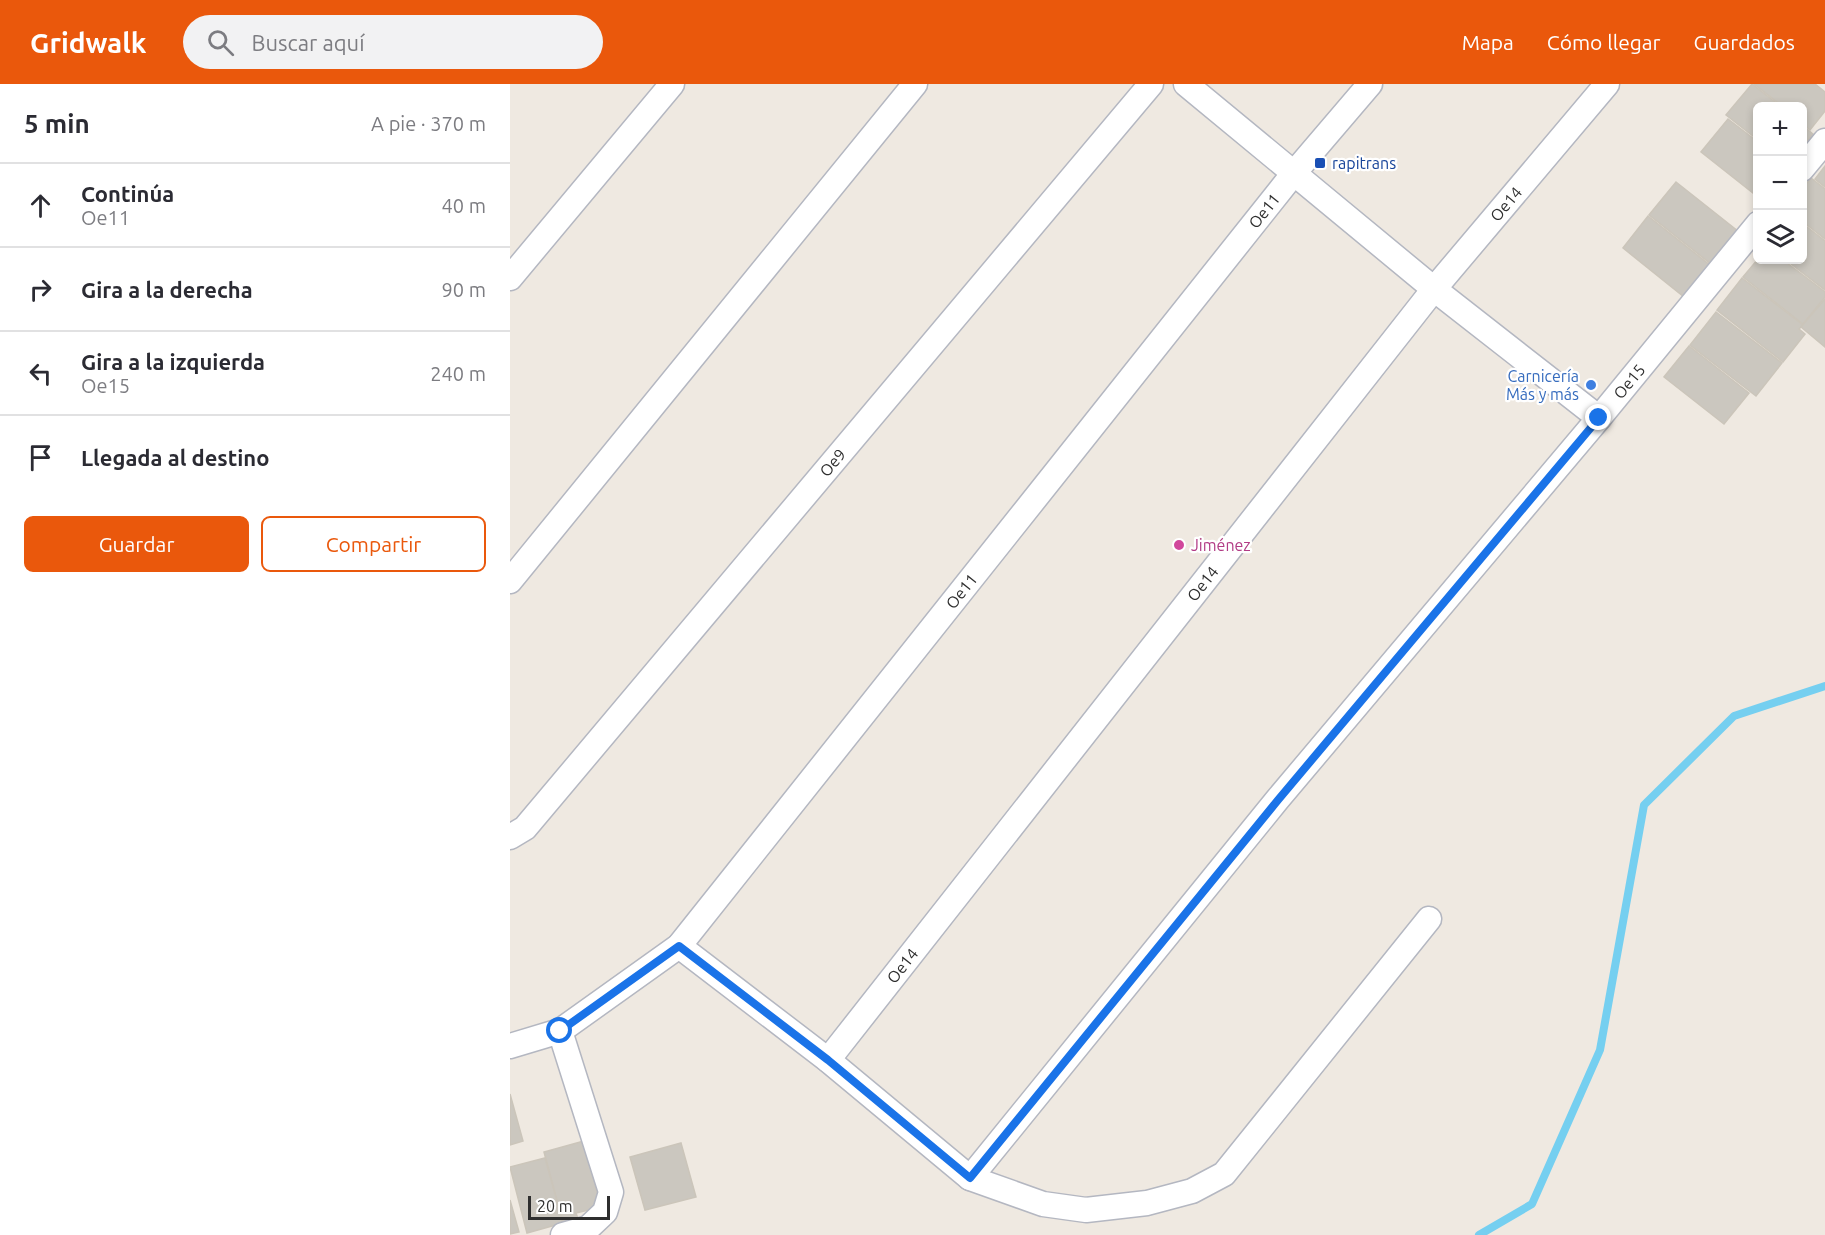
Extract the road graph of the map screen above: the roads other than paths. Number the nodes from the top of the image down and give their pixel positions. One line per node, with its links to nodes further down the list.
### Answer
1 (672, 84): 11 (street)
2 (915, 84): 14 (street)
3 (1151, 84): 15 (street, Oe9)
4 (1186, 84): 9 (street)
5 (1370, 84): 9 (street, Oe11)
6 (1607, 84): 12 (street, Oe14)
7 (1825, 141): 8 (street)
8 (1807, 164)
9 (1294, 173): 12 (street); 17 (street, Oe11)
10 (1753, 230): 13 (street, Oe15)
11 (510, 278)
12 (1434, 289): 13 (street); 20 (street, Oe14)
13 (1599, 418): 21 (street, Oe15)
14 (510, 581)
15 (510, 837)
16 (1429, 919): 21 (street)
17 (679, 946): 18 (street, Oe11); 20 (street)
18 (560, 1031): 19 (street, Oe11); 22 (street)
19 (510, 1046)
20 (828, 1060): 21 (street)
21 (970, 1178)
22 (563, 1235)

